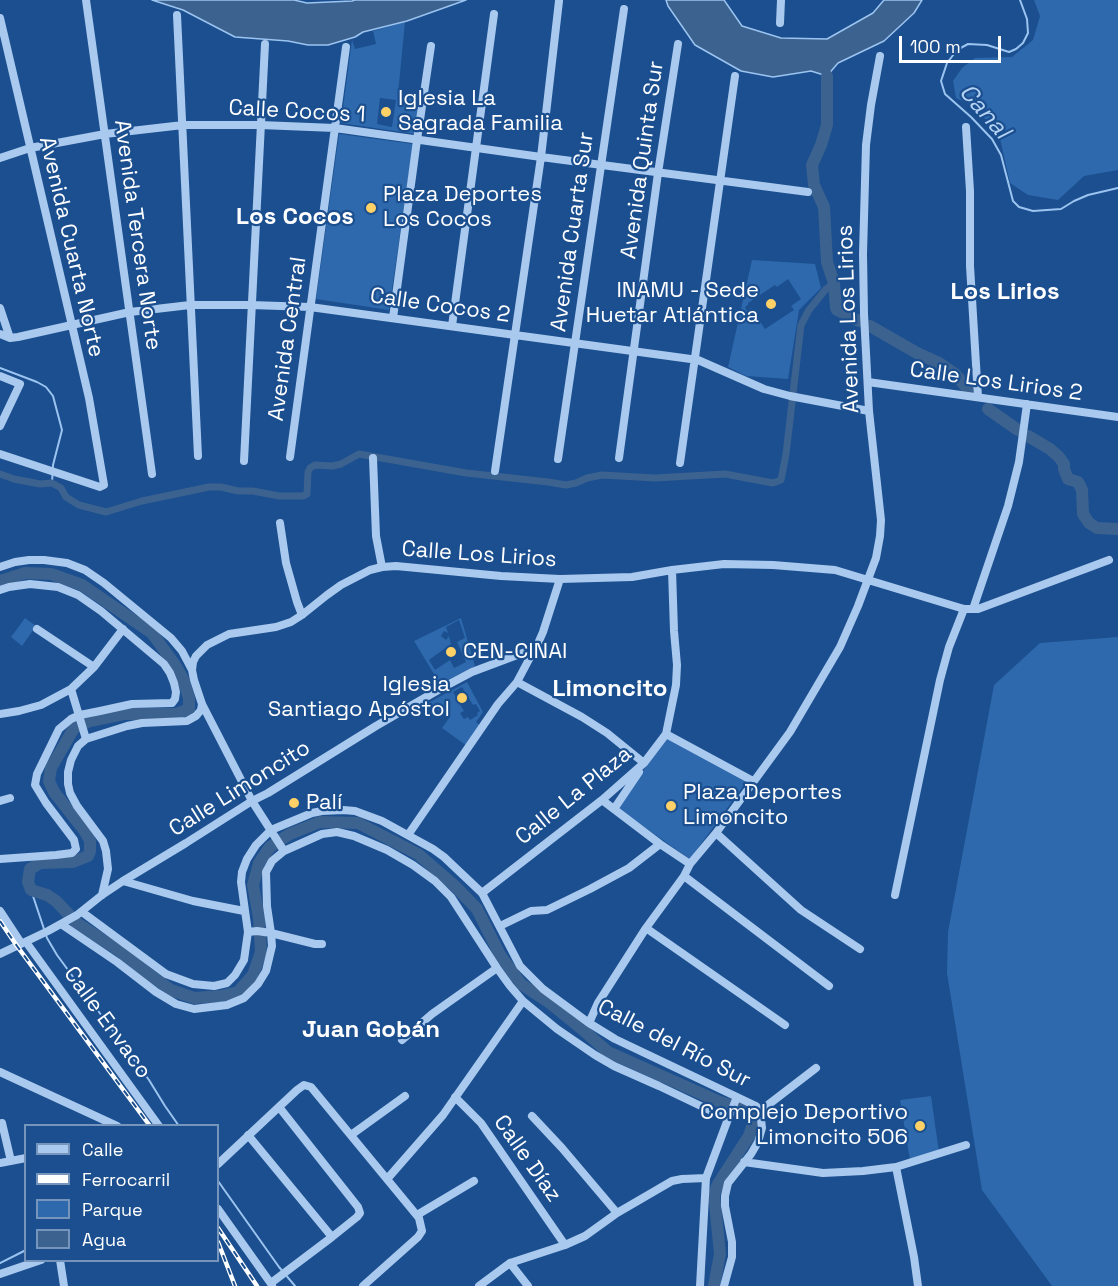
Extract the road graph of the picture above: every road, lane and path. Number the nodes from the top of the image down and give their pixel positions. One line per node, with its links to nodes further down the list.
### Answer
1 (86, 0): 19 (street, Avenida Tercera Norte)
2 (781, 0): 8 (street)
3 (559, 1): 23 (street)
4 (624, 9): 25 (street, Avenida Cuarta Sur)
5 (494, 14): 22 (street)
6 (177, 15): 15 (street)
7 (0, 18): 21 (street, Avenida Cuarta Norte)
8 (780, 23)
9 (265, 44): 16 (street)
10 (678, 44): 26 (street, Avenida Quinta Sur)
11 (431, 46): 20 (street)
12 (346, 47): 18 (street, Avenida Central)
13 (880, 56): 44 (street, Avenida Los Lirios)
14 (735, 76): 27 (street)
15 (183, 125): 16 (street, Calle Cocos 1); 19 (street, Calle Cocos 1); 29 (street)
16 (260, 125): 18 (street, Calle Cocos 1); 30 (street)
17 (966, 127): 45 (street)
18 (335, 128): 20 (street, Calle Cocos 1); 31 (street, Avenida Central)
19 (105, 134): 21 (street, Calle Cocos 1); 33 (street, Avenida Tercera Norte)
20 (417, 140): 22 (street, Calle Cocos 1); 34 (street)
21 (30, 148): 24 (street, Calle Cocos 1); 35 (street, Avenida Cuarta Norte)
22 (476, 148): 23 (street, Calle Cocos 1); 36 (street)
23 (541, 157): 25 (street, Calle Cocos 1); 38 (street)
24 (0, 158)
25 (602, 164): 26 (street, Calle Cocos 1); 40 (street, Avenida Cuarta Sur)
26 (658, 173): 27 (street, Calle Cocos 1); 41 (street, Avenida Quinta Sur)
27 (720, 181): 28 (street, Calle Cocos 1); 42 (street)
28 (808, 192)
29 (190, 305): 30 (street, Calle Cocos 2); 33 (street, Calle Cocos 2); 51 (street)
30 (251, 305): 31 (street, Calle Cocos 2); 56 (street)
31 (310, 307): 34 (street, Calle Cocos 2); 52 (street, Avenida Central)
32 (0, 308): 39 (street)
33 (130, 312): 35 (street, Calle Cocos 2); 59 (street, Avenida Tercera Norte)
34 (393, 318): 36 (street, Calle Cocos 2)
35 (70, 325): 39 (street, Calle Cocos 2); 50 (street, Avenida Cuarta Norte)
36 (452, 326): 38 (street, Calle Cocos 2)
37 (0, 335): 39 (street)
38 (516, 335): 40 (street, Calle Cocos 2); 58 (street)
39 (10, 338)
40 (575, 343): 41 (street, Calle Cocos 2); 55 (street, Avenida Cuarta Sur)
41 (634, 352): 42 (street, Calle Cocos 2); 54 (street, Avenida Quinta Sur)
42 (695, 360): 47 (street, Calle Cocos 2); 57 (street)
43 (0, 376): 49 (street)
44 (868, 382): 45 (street, Calle Los Lirios 2); 47 (street, Avenida Los Lirios)
45 (978, 398): 46 (street, Calle Los Lirios 2)
46 (1027, 404): 48 (street, Calle Los Lirios 2); 69 (street)
47 (869, 411): 66 (street, Avenida Los Lirios)
48 (1118, 417)
49 (0, 426)
50 (0, 454)
51 (198, 456)
52 (290, 458)
53 (373, 458): 63 (street)
54 (619, 458)
55 (558, 459)
56 (243, 461)
57 (680, 463)
58 (495, 471)
59 (152, 474)
60 (280, 523): 70 (street)
61 (1109, 560): 69 (street, Calle Los Lirios)
62 (0, 567): 75 (street)
63 (382, 567): 65 (street, Calle Los Lirios); 70 (street, Calle Los Lirios)
64 (672, 570): 65 (street, Calle Los Lirios); 66 (street, Calle Los Lirios); 81 (street, Calle La Plaza)
65 (560, 579): 73 (street)
66 (868, 579): 68 (street, Calle Los Lirios); 84 (street, Avenida Los Lirios)
67 (0, 590): 72 (street)
68 (964, 609): 69 (street, Calle Los Lirios); 101 (street)
69 (973, 609)
70 (302, 615): 75 (street, Calle Los Lirios)
71 (37, 629): 74 (street)
72 (123, 629): 74 (street); 80 (street)
73 (536, 648): 76 (street); 88 (street, Calle Limoncito)
74 (94, 667): 77 (street)
75 (192, 670): 78 (street)
76 (517, 682): 83 (street); 92 (street)
77 (71, 689): 79 (street); 80 (street)
78 (202, 704): 82 (street); 88 (street)
79 (0, 714)
80 (80, 715): 82 (street); 95 (street)
81 (666, 734): 83 (street, Calle La Plaza); 84 (street)
82 (86, 739): 100 (street)
83 (645, 763): 86 (street, Calle La Plaza); 89 (street)
84 (753, 781): 91 (street, Avenida Los Lirios)
85 (10, 798): 87 (street)
86 (602, 800): 89 (street); 99 (street, Calle La Plaza)
87 (0, 801)
88 (252, 801): 90 (street); 98 (street, Calle Limoncito)
89 (614, 809): 93 (street)
90 (273, 833): 92 (street, Calle del Río Sur); 94 (street); 103 (street, Calle del Río Sur)
91 (716, 833): 96 (street, Avenida Los Lirios); 112 (street)
92 (408, 836): 99 (street, Calle del Río Sur)
93 (660, 844): 96 (street); 106 (street)
94 (283, 850): 109 (street); 114 (street)
95 (0, 859)
96 (690, 864): 97 (street, Avenida Los Lirios)
97 (684, 876): 107 (street, Avenida Los Lirios); 115 (street)
98 (123, 881): 100 (street, Calle Limoncito); 103 (street)
99 (482, 893): 106 (street, Calle del Río Sur)
100 (102, 895): 104 (street, Calle Limoncito)
101 (896, 895)
102 (0, 911): 110 (street, Calle Envaco)
103 (244, 911): 108 (street, Calle del Río Sur)
104 (79, 913): 105 (street, Calle Limoncito); 108 (street, Calle del Río Sur)
105 (63, 923): 109 (street); 110 (street, Calle Limoncito)
106 (500, 926): 117 (street, Calle del Río Sur)
107 (646, 928): 117 (street, Avenida Los Lirios); 118 (street)
108 (248, 932): 109 (street)
109 (264, 932): 111 (street)
110 (24, 943): 113 (street, Calle Limoncito); 131 (street, Calle Envaco)
111 (322, 944)
112 (860, 948)
113 (0, 954)
114 (497, 968): 116 (street); 119 (street)
115 (830, 986)
116 (522, 1001): 123 (street); 128 (street)
117 (589, 1023): 124 (street, Calle del Río Sur)
118 (785, 1025)
119 (402, 1040)
120 (816, 1068): 126 (street)
121 (0, 1072): 130 (street)
122 (405, 1096): 133 (street)
123 (455, 1097): 141 (street); 148 (street, Calle Díaz)
124 (737, 1097): 126 (street, Calle del Río Sur); 128 (street)
125 (279, 1107): 132 (street); 133 (street); 147 (street)
126 (760, 1111): 137 (street, Calle del Río Sur)
127 (532, 1116): 145 (street)
128 (728, 1119): 142 (street)
129 (2, 1123): 136 (street)
130 (115, 1124)
131 (158, 1124)
132 (248, 1134): 139 (street); 147 (street)
133 (351, 1135): 141 (street)
134 (966, 1146): 140 (street)
135 (24, 1158): 136 (street)
136 (11, 1161): 138 (street)
137 (744, 1162): 140 (street); 159 (street, Calle del Río Sur)
138 (0, 1163)
139 (219, 1163)
140 (896, 1167): 160 (street)
141 (388, 1178): 146 (street)
142 (706, 1178): 145 (street); 158 (street)
143 (474, 1181): 146 (street)
144 (219, 1210): 153 (street)
145 (618, 1214): 148 (street)
146 (417, 1215): 155 (street)
147 (332, 1237): 153 (street)
148 (565, 1245): 151 (street)
149 (35, 1262): 152 (street)
150 (60, 1262): 154 (street)
151 (510, 1263): 156 (street); 157 (street)
152 (0, 1274)
153 (273, 1283)
154 (64, 1286)
155 (363, 1286)
156 (480, 1286)
157 (528, 1286)
158 (700, 1286)
159 (724, 1286)
160 (918, 1286)

